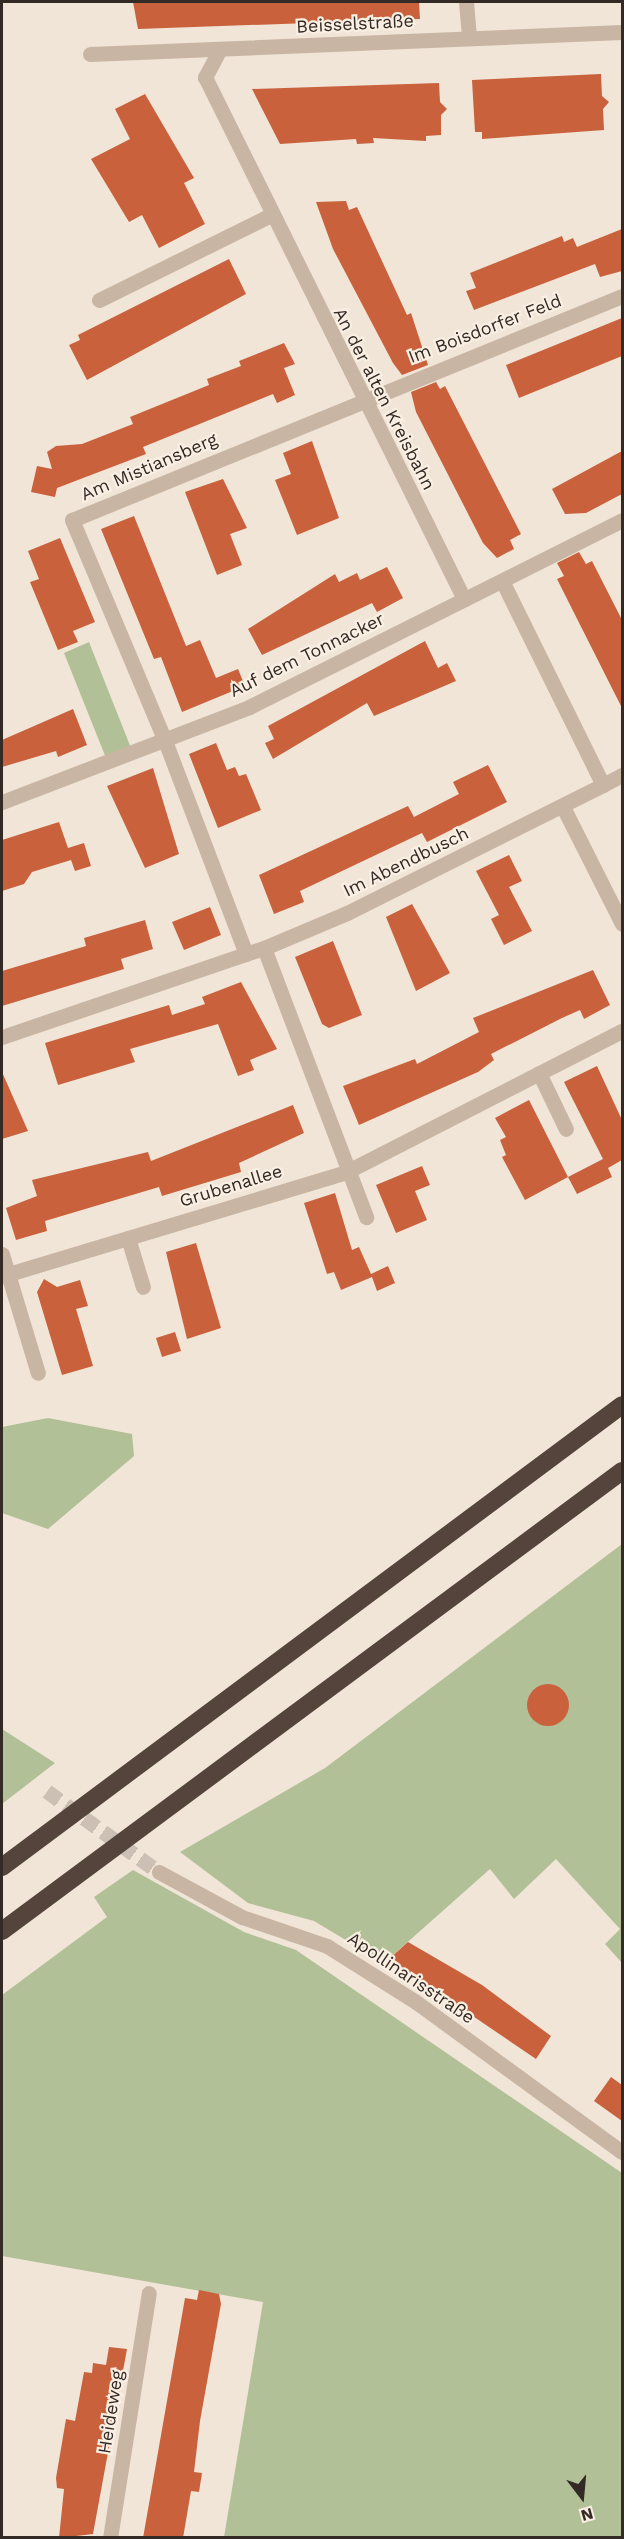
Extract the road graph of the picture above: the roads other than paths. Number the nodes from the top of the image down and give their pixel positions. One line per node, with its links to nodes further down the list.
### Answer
1 (466, 2): 3 (street)
2 (622, 32): 3 (street, Beisselstraße)
3 (469, 38): 4 (street, Beisselstraße)
4 (219, 51): 5 (street, Beisselstraße); 6 (street, An der alten Kreisbahn)
5 (90, 54)
6 (270, 216): 8 (street); 9 (street, An der alten Kreisbahn)
7 (622, 296): 9 (street, Im Boisdorfer Feld)
8 (99, 300)
9 (362, 399): 12 (street, An der alten Kreisbahn); 13 (street, Am Mistiansberg)
10 (622, 520): 11 (street)
11 (503, 583): 12 (street); 15 (street)
12 (464, 599): 13 (street, Auf dem Tonnacker)
13 (165, 741): 16 (street, Auf dem Tonnacker); 20 (street)
14 (622, 775): 15 (street)
15 (603, 785): 17 (street)
16 (2, 802)
17 (564, 807): 18 (street); 19 (street, Im Abendbusch)
18 (622, 924)
19 (264, 948): 20 (street, Im Abendbusch); 25 (street)
20 (246, 954): 22 (street, Im Abendbusch)
21 (622, 1031): 23 (street, Grubenallee)
22 (2, 1037)
23 (539, 1073): 24 (street); 25 (street, Grubenallee)
24 (566, 1129)
25 (346, 1172): 26 (street); 27 (street, Grubenallee)
26 (366, 1217)
27 (128, 1238): 29 (street, Grubenallee); 30 (street)
28 (2, 1254): 29 (street)
29 (5, 1275): 31 (street)
30 (143, 1287)
31 (38, 1373)
32 (622, 1405): 34 (highway)
33 (622, 1471): 36 (highway)
34 (2, 1867)
35 (159, 1872): 37 (street, Apollinarisstraße)
36 (2, 1931)
37 (622, 2152)
38 (149, 2292): 39 (street, Heideweg)
39 (110, 2538)

